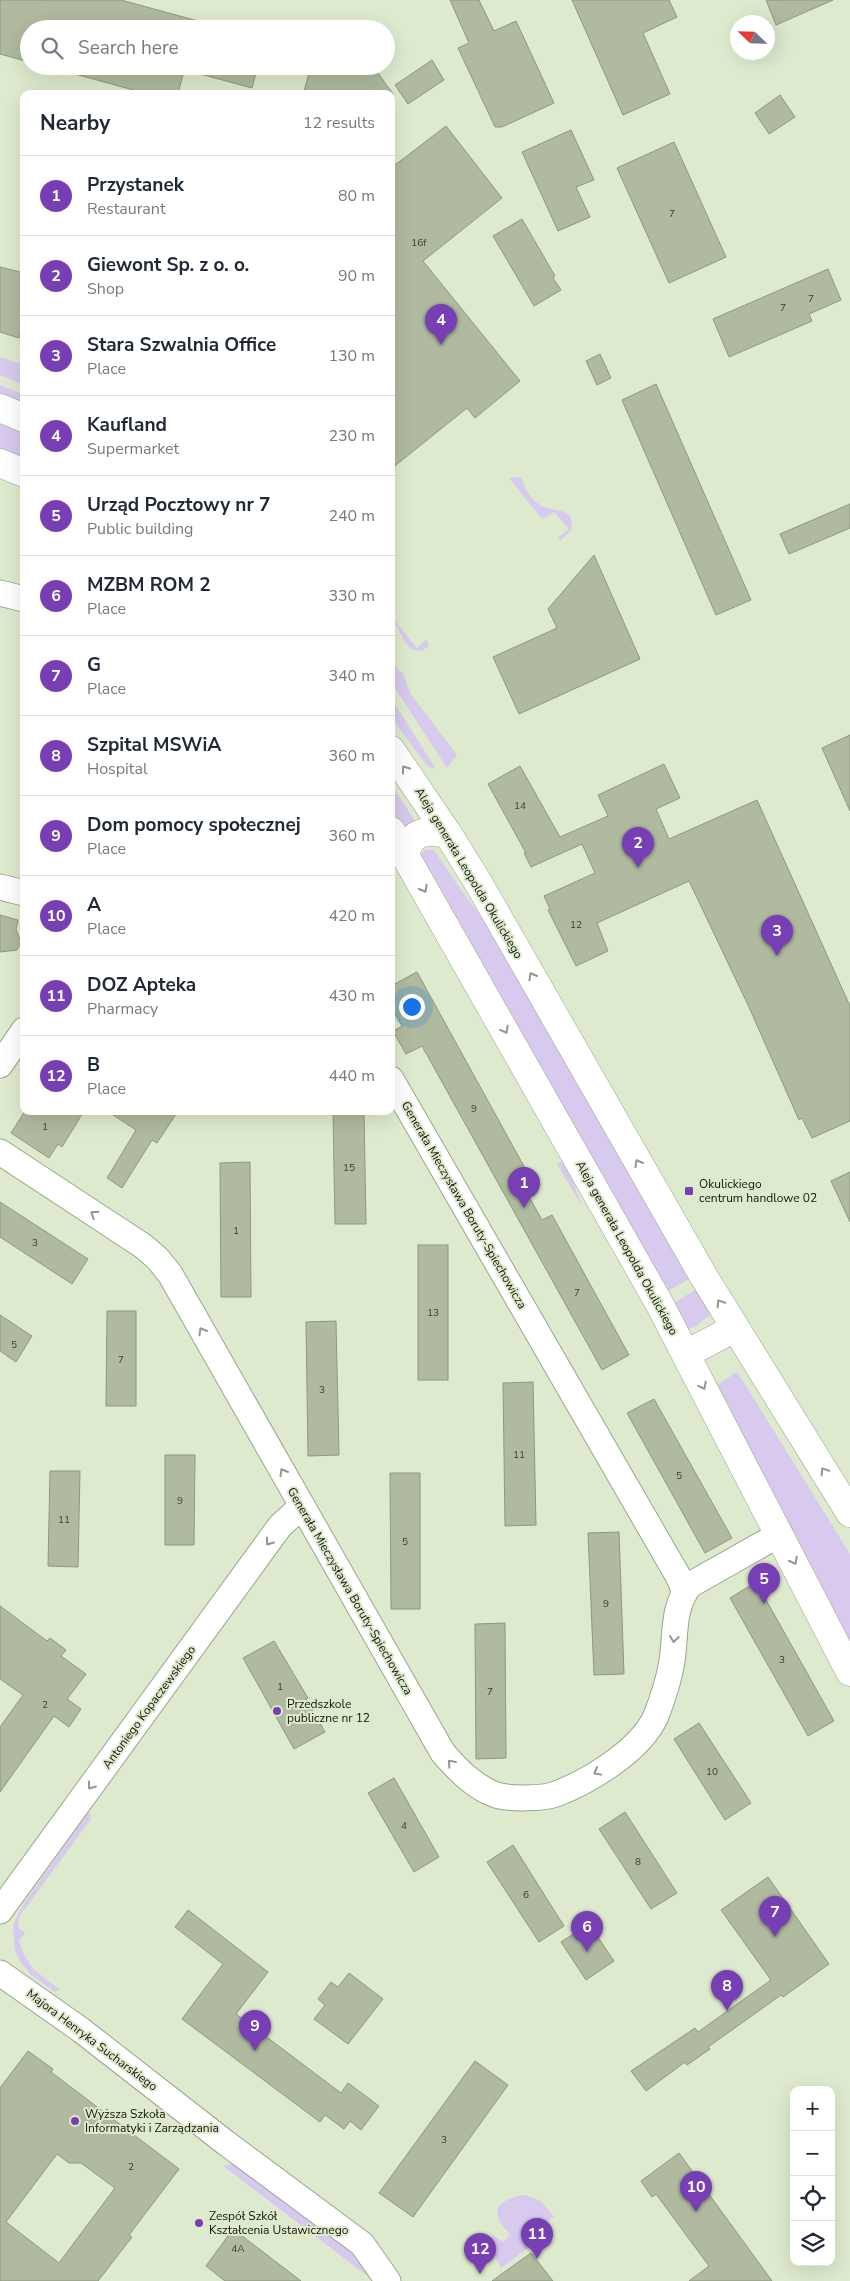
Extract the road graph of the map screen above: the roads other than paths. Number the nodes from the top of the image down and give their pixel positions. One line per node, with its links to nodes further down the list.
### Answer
1 (0, 408): 2 (main road)
2 (20, 416)
3 (0, 463): 4 (main road)
4 (20, 471)
5 (0, 593): 6 (street)
6 (20, 598)
7 (395, 756): 8 (main road, Aleja generała Leopolda Okulickiego, one-way to 7)
8 (448, 834): 10 (main road); 17 (main road, Aleja generała Leopolda Okulickiego, one-way to 8)
9 (395, 838): 10 (main road, Aleja generała Leopolda Okulickiego)
10 (405, 855): 18 (main road, Aleja generała Leopolda Okulickiego, one-way to 18)
11 (0, 887): 12 (street)
12 (20, 892)
13 (20, 1036): 14 (street)
14 (0, 1065)
15 (395, 1086): 22 (street, Generała Mieczysława Boruty-Spiechowicza)
16 (0, 1152): 19 (street, Generała Mieczysława Boruty-Spiechowicza, one-way to 16)
17 (735, 1328): 18 (main road); 20 (main road, Aleja generała Leopolda Okulickiego, one-way to 17)
18 (686, 1354): 21 (main road, Aleja generała Leopolda Okulickiego, one-way to 21)
19 (302, 1506): 22 (street, Generała Mieczysława Boruty-Spiechowicza, one-way to 19); 24 (street, Antoniego Kopaczewskiego, one-way to 24)
20 (850, 1513)
21 (780, 1534): 22 (street); 23 (main road, Aleja generała Leopolda Okulickiego, one-way to 23)
22 (685, 1592)
23 (850, 1672)
24 (0, 1911)
25 (0, 1973): 26 (street, Majora Henryka Sucharskiego)
26 (388, 2281)

